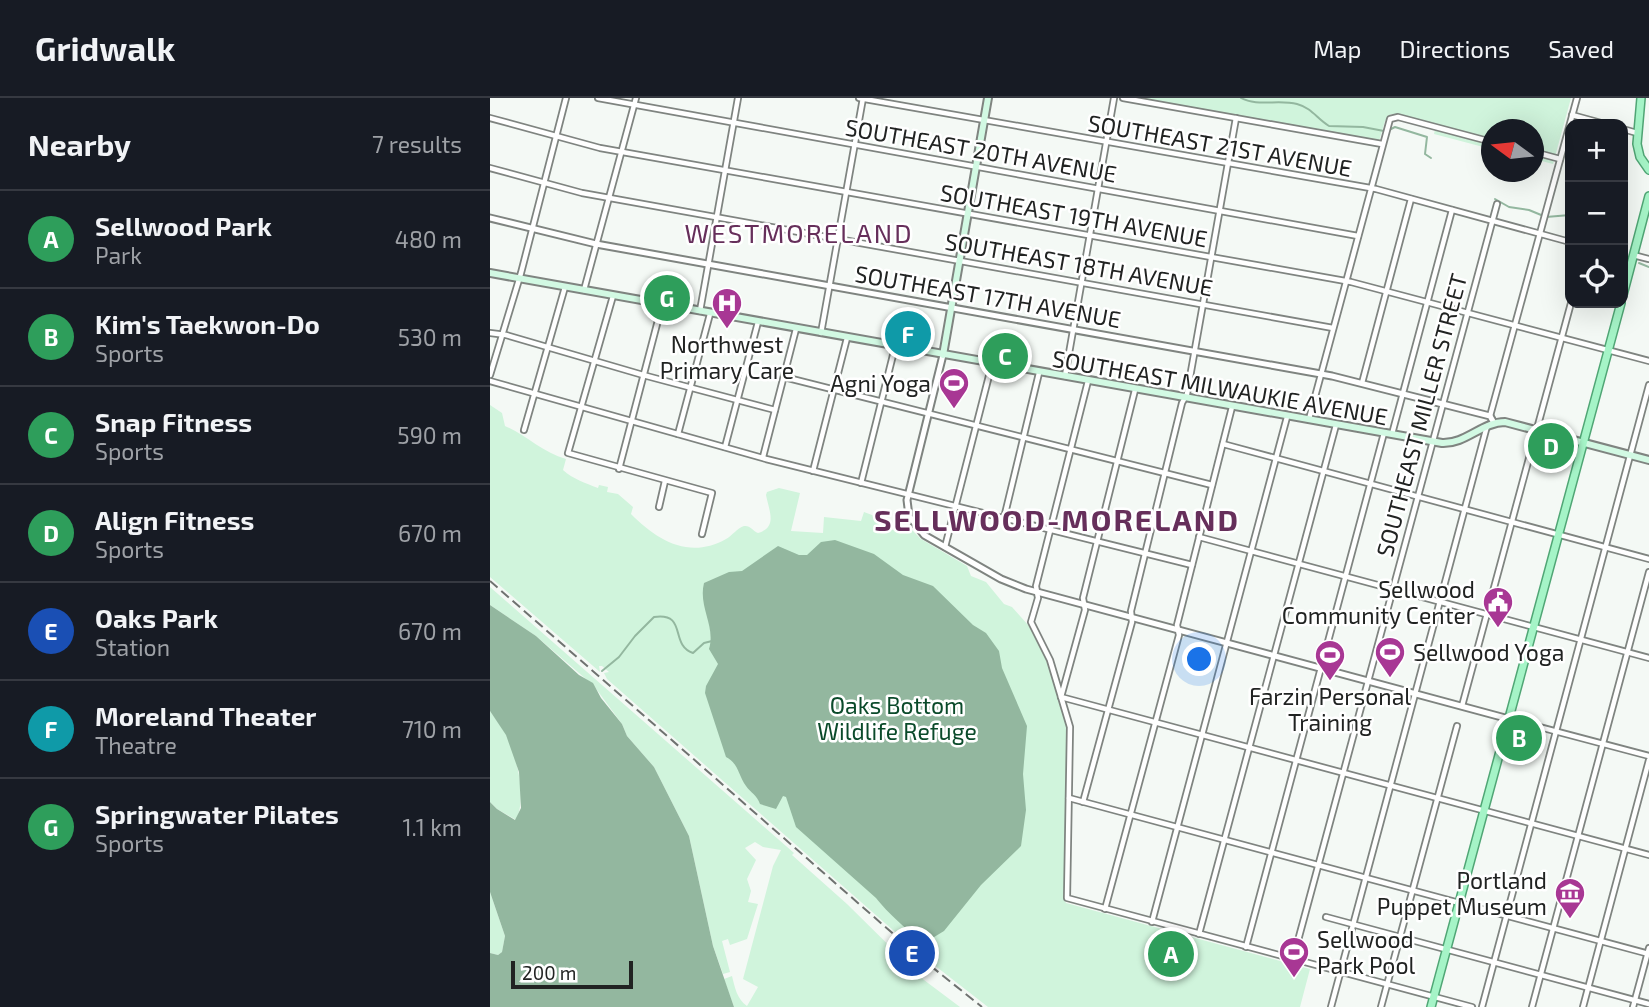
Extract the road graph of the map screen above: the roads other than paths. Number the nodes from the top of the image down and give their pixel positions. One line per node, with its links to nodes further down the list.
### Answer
1 (566, 98): 20 (street)
2 (598, 98): 11 (street, SOUTHEAST 20TH AVENUE)
3 (636, 98): 11 (street)
4 (738, 98): 17 (street)
5 (862, 98): 16 (street, SOUTHEAST 21ST AVENUE); 24 (street)
6 (988, 98): 16 (main road)
7 (1114, 98): 22 (street)
8 (1123, 98): 14 (street)
9 (1577, 98): 12 (street)
10 (1641, 98): 19 (main road)
11 (634, 106): 17 (street, SOUTHEAST 20TH AVENUE); 25 (street)
12 (1572, 115): 15 (street); 27 (street)
13 (490, 118): 20 (street, SOUTHEAST 19TH AVENUE)
14 (1236, 118): 23 (street); 28 (street)
15 (1587, 119)
16 (984, 121): 22 (street, SOUTHEAST 21ST AVENUE); 29 (main road)
17 (733, 124): 24 (street, SOUTHEAST 20TH AVENUE); 32 (street)
18 (1628, 130): 19 (street)
19 (1637, 133): 31 (main road)
20 (557, 135): 25 (street, SOUTHEAST 19TH AVENUE); 33 (street)
21 (1481, 139): 23 (street)
22 (1106, 142): 28 (street, SOUTHEAST 21ST AVENUE); 34 (street)
23 (1382, 144): 35 (street)
24 (855, 145): 29 (street, SOUTHEAST 20TH AVENUE); 36 (street)
25 (621, 151): 32 (street, SOUTHEAST 19TH AVENUE); 38 (street)
26 (1544, 155): 27 (street)
27 (1560, 159): 48 (street)
28 (1228, 164): 35 (street, SOUTHEAST 21ST AVENUE); 41 (street)
29 (976, 167): 34 (street, SOUTHEAST 20TH AVENUE); 43 (main road)
30 (490, 168): 33 (street, SOUTHEAST 18TH AVENUE)
31 (1648, 168)
32 (725, 170): 36 (street, SOUTHEAST 19TH AVENUE); 44 (street)
33 (544, 183): 38 (street, SOUTHEAST 18TH AVENUE); 47 (street)
34 (1098, 188): 41 (street, SOUTHEAST 20TH AVENUE); 49 (street)
35 (1370, 190): 39 (street, SOUTHEAST 21ST AVENUE); 50 (street)
36 (846, 192): 43 (street, SOUTHEAST 19TH AVENUE); 51 (street)
37 (1649, 196): 54 (main road)
38 (609, 198): 44 (street, SOUTHEAST 18TH AVENUE); 53 (street)
39 (1411, 199): 42 (street, SOUTHEAST 21ST AVENUE); 67 (street)
40 (1497, 204): 46 (street, SOUTHEAST MILLER STREET)
41 (1220, 210): 50 (street, SOUTHEAST 20TH AVENUE); 55 (street)
42 (1452, 210): 46 (street, SOUTHEAST 21ST AVENUE); 69 (street)
43 (967, 214): 49 (street, SOUTHEAST 19TH AVENUE); 57 (main road)
44 (717, 217): 51 (street, SOUTHEAST 18TH AVENUE); 58 (street)
45 (490, 218): 47 (street, SOUTHEAST 17TH AVENUE)
46 (1492, 221): 48 (street, SOUTHEAST 21ST AVENUE); 76 (street, SOUTHEAST MILLER STREET)
47 (532, 229): 53 (street, SOUTHEAST 17TH AVENUE); 61 (street)
48 (1539, 233): 52 (street, SOUTHEAST 21ST AVENUE); 79 (street)
49 (1090, 236): 55 (street, SOUTHEAST 19TH AVENUE); 63 (street)
50 (1358, 236): 62 (street)
51 (838, 239): 57 (street, SOUTHEAST 18TH AVENUE); 64 (street)
52 (1565, 241)
53 (596, 244): 58 (street, SOUTHEAST 17TH AVENUE); 66 (street)
54 (1633, 255): 56 (street); 60 (main road)
55 (1211, 257): 62 (street, SOUTHEAST 19TH AVENUE); 70 (street)
56 (1649, 259)
57 (959, 261): 63 (street, SOUTHEAST 18TH AVENUE); 72 (main road)
58 (708, 264): 64 (street, SOUTHEAST 17TH AVENUE); 75 (street)
59 (490, 273): 61 (main road, SOUTHEAST MILWAUKIE AVENUE)
60 (1628, 275)
61 (518, 278): 65 (main road, SOUTHEAST MILWAUKIE AVENUE); 85 (street)
62 (1346, 281): 67 (street, SOUTHEAST 19TH AVENUE); 80 (street)
63 (1081, 282): 70 (street, SOUTHEAST 18TH AVENUE); 82 (street)
64 (830, 286): 72 (street, SOUTHEAST 17TH AVENUE); 84 (street)
65 (565, 287): 66 (main road, SOUTHEAST MILWAUKIE AVENUE); 89 (street)
66 (583, 291): 68 (main road, SOUTHEAST MILWAUKIE AVENUE)
67 (1387, 291): 69 (street, SOUTHEAST 19TH AVENUE); 104 (street)
68 (613, 296): 71 (main road, SOUTHEAST MILWAUKIE AVENUE); 93 (street)
69 (1427, 302): 76 (street, SOUTHEAST 19TH AVENUE); 109 (street)
70 (1203, 304): 80 (street, SOUTHEAST 18TH AVENUE); 90 (street)
71 (662, 305): 75 (main road, SOUTHEAST MILWAUKIE AVENUE); 99 (street)
72 (951, 308): 82 (street, SOUTHEAST 17TH AVENUE); 92 (main road)
73 (1570, 308): 87 (street)
74 (1620, 308): 91 (main road)
75 (700, 312): 77 (main road, SOUTHEAST MILWAUKIE AVENUE)
76 (1467, 313): 79 (street, SOUTHEAST 19TH AVENUE); 114 (street, SOUTHEAST MILLER STREET)
77 (709, 314): 78 (main road, SOUTHEAST MILWAUKIE AVENUE); 106 (street)
78 (758, 322): 81 (main road, SOUTHEAST MILWAUKIE AVENUE); 112 (street)
79 (1514, 325): 87 (street, SOUTHEAST 19TH AVENUE); 121 (street)
80 (1334, 328): 97 (street)
81 (796, 329): 84 (main road, SOUTHEAST MILWAUKIE AVENUE); 100 (street)
82 (1073, 329): 90 (street, SOUTHEAST 17TH AVENUE); 101 (street)
83 (490, 334): 85 (street)
84 (821, 334): 86 (main road, SOUTHEAST MILWAUKIE AVENUE)
85 (501, 335): 89 (street); 98 (street)
86 (847, 338): 88 (main road, SOUTHEAST MILWAUKIE AVENUE); 107 (street)
87 (1561, 338): 91 (street, SOUTHEAST 19TH AVENUE); 128 (street)
88 (895, 347): 92 (main road, SOUTHEAST MILWAUKIE AVENUE); 113 (street)
89 (548, 348): 93 (street); 110 (street)
90 (1194, 351): 97 (street, SOUTHEAST 17TH AVENUE); 111 (street)
91 (1608, 351): 94 (street, SOUTHEAST 19TH AVENUE); 133 (main road)
92 (943, 355): 95 (main road, SOUTHEAST MILWAUKIE AVENUE); 118 (street)
93 (594, 362): 99 (street); 116 (street)
94 (1649, 362)
95 (992, 364): 96 (main road, SOUTHEAST MILWAUKIE AVENUE); 126 (street)
96 (1039, 373): 101 (main road, SOUTHEAST MILWAUKIE AVENUE); 131 (street)
97 (1321, 374): 104 (street, SOUTHEAST 17TH AVENUE); 122 (street)
98 (490, 375)
99 (643, 375): 106 (street); 123 (street)
100 (784, 377): 107 (street); 117 (street)
101 (1065, 377): 103 (main road, SOUTHEAST MILWAUKIE AVENUE)
102 (490, 381): 110 (street)
103 (1088, 382): 108 (main road, SOUTHEAST MILWAUKIE AVENUE); 136 (street)
104 (1362, 383): 109 (street, SOUTHEAST 17TH AVENUE)
105 (1649, 385): 137 (street)
106 (690, 388): 112 (street); 130 (street)
107 (834, 390): 113 (street); 143 (street)
108 (1135, 390): 111 (main road, SOUTHEAST MILWAUKIE AVENUE); 141 (street)
109 (1402, 394): 114 (street, SOUTHEAST 17TH AVENUE); 129 (street)
110 (534, 395): 116 (street); 127 (street)
111 (1184, 399): 115 (main road, SOUTHEAST MILWAUKIE AVENUE); 145 (street)
112 (737, 400): 117 (street); 135 (street)
113 (881, 402): 118 (street); 147 (street)
114 (1442, 404): 119 (street, SOUTHEAST 17TH AVENUE); 132 (street, SOUTHEAST MILLER STREET)
115 (1231, 407): 120 (main road, SOUTHEAST MILWAUKIE AVENUE); 134 (street)
116 (581, 408): 123 (street); 142 (street)
117 (775, 410): 138 (street)
118 (929, 414): 126 (street); 150 (street)
119 (1479, 415): 121 (street, SOUTHEAST 17TH AVENUE); 124 (street)
120 (1287, 416): 122 (main road, SOUTHEAST MILWAUKIE AVENUE); 139 (street)
121 (1490, 416): 124 (street)
122 (1308, 420): 125 (main road, SOUTHEAST MILWAUKIE AVENUE)
123 (631, 422): 130 (street); 142 (street)
124 (1491, 424): 128 (main road); 132 (main road, SOUTHEAST MILWAUKIE AVENUE); 154 (street)
125 (1336, 425): 129 (main road, SOUTHEAST MILWAUKIE AVENUE); 144 (street)
126 (976, 426): 131 (street); 152 (street)
127 (524, 430)
128 (1536, 430): 133 (main road); 156 (street)
129 (1388, 434): 132 (main road, SOUTHEAST MILWAUKIE AVENUE); 148 (street)
130 (678, 435): 135 (street)
131 (1023, 438): 136 (street); 155 (street)
132 (1432, 442): 151 (street, SOUTHEAST MILLER STREET)
133 (1583, 442): 137 (main road); 159 (main road)
134 (1223, 444): 139 (street); 149 (street)
135 (725, 447): 138 (street)
136 (1070, 449): 141 (street); 157 (street)
137 (1630, 455): 140 (main road); 163 (street)
138 (763, 457): 143 (street)
139 (1277, 459): 144 (street); 164 (street)
140 (1649, 460)
141 (1118, 461): 145 (street); 161 (street)
142 (619, 469): 146 (street)
143 (813, 471): 147 (street)
144 (1324, 472): 148 (street); 167 (street)
145 (1165, 473): 149 (street); 165 (street)
146 (666, 481): 153 (street); 158 (street)
147 (860, 483): 150 (street)
148 (1371, 484): 151 (street); 170 (street)
149 (1212, 485): 160 (street)
150 (908, 494): 152 (street); 162 (street)
151 (1418, 497): 154 (street); 171 (street, SOUTHEAST MILLER STREET)
152 (956, 506): 155 (street); 162 (street)
153 (659, 507)
154 (1464, 509): 156 (street); 173 (street)
155 (1004, 518): 157 (street)
156 (1512, 522): 159 (street); 175 (street)
157 (1051, 529): 161 (street); 172 (street)
158 (702, 534)
159 (1559, 534): 163 (street); 177 (main road)
160 (1199, 537): 164 (street); 168 (street)
161 (1098, 541): 165 (street); 174 (street)
162 (945, 547): 172 (street)
163 (1606, 547): 166 (street); 179 (street)
164 (1252, 551): 167 (street); 180 (street)
165 (1144, 554): 168 (street); 176 (street)
166 (1649, 559)
167 (1299, 564): 170 (street); 182 (street)
168 (1192, 565): 178 (street)
169 (1649, 572): 181 (street)
170 (1345, 576): 171 (street); 184 (street)
171 (1393, 589): 173 (street); 185 (street, SOUTHEAST MILLER STREET)
172 (1037, 592): 174 (street); 187 (street)
173 (1440, 602): 175 (street); 186 (street)
174 (1084, 604): 176 (street); 187 (street)
175 (1487, 614): 177 (street); 188 (street)
176 (1132, 617): 178 (street); 189 (street)
177 (1534, 627): 179 (street); 190 (main road)
178 (1178, 630): 180 (street); 191 (street)
179 (1581, 640): 181 (street); 193 (street)
180 (1227, 643): 182 (street); 194 (street)
181 (1628, 652): 183 (street); 195 (street)
182 (1274, 656): 184 (street); 196 (street)
183 (1649, 658)
184 (1321, 668): 185 (street); 198 (street)
185 (1368, 681): 186 (street); 199 (street, SOUTHEAST MILLER STREET)
186 (1415, 694): 188 (street); 200 (street)
187 (1061, 697): 189 (street); 201 (street)
188 (1462, 706): 190 (street)
189 (1108, 710): 191 (street); 203 (street)
190 (1509, 719): 193 (street); 204 (main road)
191 (1156, 723): 194 (street); 205 (street)
192 (1457, 726): 202 (street)
193 (1556, 732): 195 (street); 206 (street)
194 (1203, 736): 196 (street); 207 (street)
195 (1603, 744): 197 (street); 208 (street)
196 (1249, 748): 198 (street); 209 (street)
197 (1649, 758): 210 (street)
198 (1296, 761): 199 (street); 211 (street)
199 (1343, 774): 200 (street); 213 (street, SOUTHEAST MILLER STREET)
200 (1390, 786): 202 (street); 214 (street)
201 (1069, 798): 203 (street); 217 (street)
202 (1437, 799): 204 (street); 215 (street)
203 (1083, 802): 205 (street)
204 (1484, 811): 206 (street); 216 (main road)
205 (1131, 815): 207 (street); 217 (street)
206 (1532, 824): 208 (street); 218 (street)
207 (1178, 827): 209 (street); 220 (street)
208 (1578, 836): 210 (street); 222 (street)
209 (1225, 840): 211 (street); 223 (street)
210 (1625, 849): 212 (street); 225 (street)
211 (1272, 852): 213 (street); 226 (street)
212 (1649, 855)
213 (1318, 865): 214 (street); 229 (street, SOUTHEAST MILLER STREET)
214 (1366, 878): 215 (street); 221 (street)
215 (1412, 891): 216 (street); 224 (street)
216 (1459, 903): 218 (street); 227 (main road)
217 (1105, 909): 220 (street)
218 (1507, 916): 222 (street); 230 (street)
219 (1326, 917): 221 (street)
220 (1152, 922): 223 (street)
221 (1353, 925): 224 (street); 231 (street)
222 (1553, 929): 225 (street); 232 (street)
223 (1199, 934): 226 (street)
224 (1400, 937): 227 (street); 233 (street)
225 (1600, 941): 228 (street); 234 (street)
226 (1246, 947): 229 (street)
227 (1447, 950): 230 (street); 235 (main road)
228 (1648, 952): 236 (street)
229 (1293, 959): 231 (street)
230 (1494, 962): 232 (street); 242 (street)
231 (1340, 972): 233 (street); 238 (street)
232 (1541, 975): 234 (street); 243 (street)
233 (1387, 984): 235 (street); 239 (street)
234 (1588, 988): 236 (street); 244 (street)
235 (1434, 997): 240 (main road); 241 (street)
236 (1634, 1004): 237 (street)
237 (1649, 1004)
238 (1331, 1007)
239 (1381, 1007)
240 (1431, 1007)
241 (1472, 1007)
242 (1482, 1007)
243 (1532, 1007)
244 (1583, 1007)

